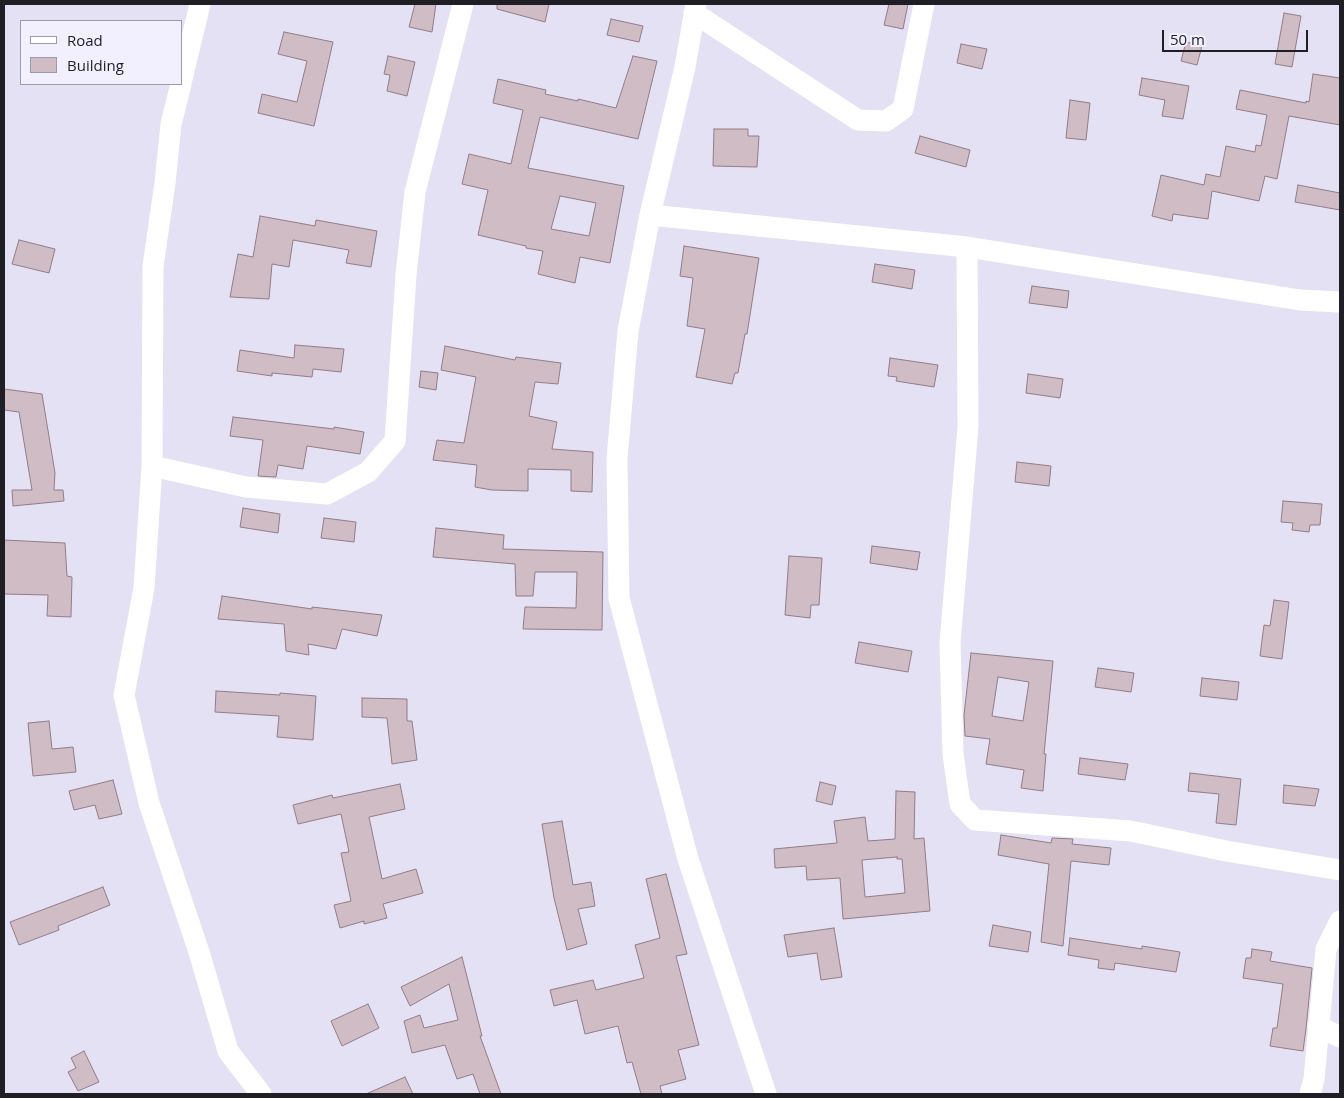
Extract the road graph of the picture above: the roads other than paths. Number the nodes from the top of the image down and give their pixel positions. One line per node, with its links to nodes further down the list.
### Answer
1 (200, 4): 5 (street)
2 (464, 4): 10 (street)
3 (924, 4): 4 (street)
4 (695, 8): 7 (street)
5 (182, 80)
6 (181, 85): 10 (street)
7 (650, 215): 8 (street); 16 (street)
8 (967, 247): 9 (street); 11 (street)
9 (1340, 302)
10 (152, 466): 15 (street)
11 (1340, 870)
12 (1340, 921): 13 (street)
13 (1318, 1026): 14 (street); 17 (street)
14 (1340, 1037)
15 (260, 1094)
16 (766, 1094)
17 (1310, 1094)

